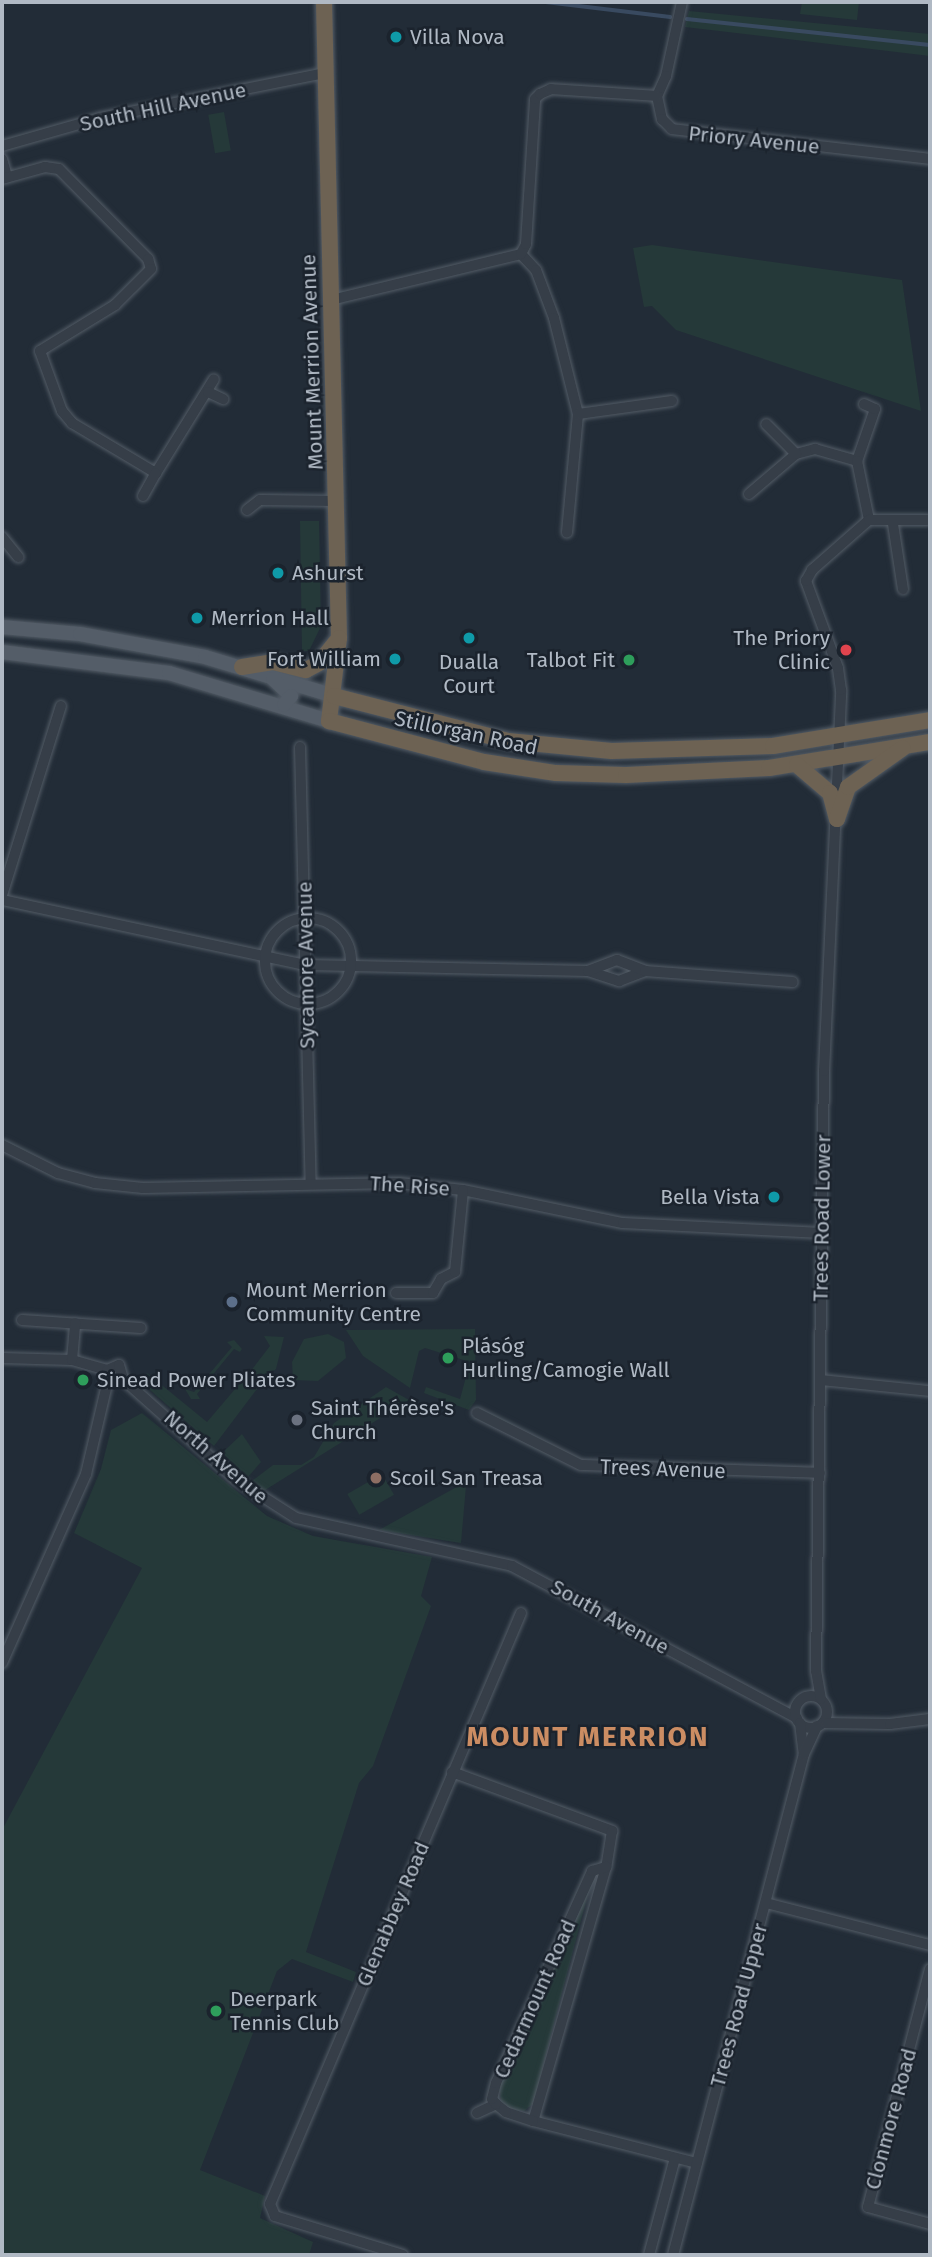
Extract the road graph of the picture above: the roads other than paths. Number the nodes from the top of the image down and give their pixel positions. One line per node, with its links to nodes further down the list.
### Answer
1 (324, 2): 3 (highway, Mount Merrion Avenue)
2 (682, 2): 4 (street)
3 (326, 73): 5 (street, South Hill Avenue); 10 (highway, Mount Merrion Avenue)
4 (657, 96): 7 (street, Priory Avenue); 9 (street)
5 (2, 146)
6 (2, 159): 8 (street)
7 (930, 159)
8 (5, 178): 20 (street)
9 (521, 254): 10 (street); 16 (street)
10 (331, 300): 23 (highway, Mount Merrion Avenue)
11 (214, 379): 12 (street)
12 (208, 393): 13 (street); 20 (street)
13 (223, 399)
14 (673, 401): 16 (street)
15 (864, 404): 19 (street)
16 (578, 414): 28 (street)
17 (766, 424): 18 (street)
18 (796, 454): 19 (street); 21 (street)
19 (857, 461): 25 (street)
20 (156, 473): 22 (street)
21 (749, 494)
22 (143, 496)
23 (337, 501): 24 (street); 33 (highway, Mount Merrion Avenue)
24 (247, 510)
25 (869, 520): 27 (street); 41 (street, Trees Road Lower)
26 (927, 520): 27 (street)
27 (893, 524): 31 (street)
28 (567, 532)
29 (2, 537): 30 (street)
30 (18, 557)
31 (903, 589)
32 (2, 627): 35 (main road, Stillorgan Road)
33 (339, 638): 35 (highway); 36 (highway, Mount Merrion Avenue)
34 (2, 652): 37 (main road, Stillorgan Road)
35 (242, 667): 36 (main road, Stillorgan Road); 37 (main road)
36 (334, 696): 40 (highway, Mount Merrion Avenue); 41 (highway, Stillorgan Road)
37 (284, 705): 40 (main road, Stillorgan Road)
38 (61, 706): 48 (street)
39 (930, 720): 41 (highway, Stillorgan Road)
40 (329, 721): 46 (highway, Stillorgan Road)
41 (840, 737): 45 (street, Trees Road Lower)
42 (930, 742): 44 (highway, Stillorgan Road)
43 (300, 747): 49 (street, Sycamore Avenue)
44 (903, 748): 45 (highway, Stillorgan Road); 47 (highway)
45 (838, 760): 46 (highway, Stillorgan Road); 47 (street, Trees Road Lower)
46 (797, 765): 47 (highway)
47 (837, 819): 60 (street, Trees Road Lower)
48 (2, 898): 50 (street)
49 (304, 919): 50 (street); 51 (street, Sycamore Avenue); 52 (street)
50 (264, 957): 51 (street); 56 (street)
51 (306, 965): 52 (street); 56 (street, Sycamore Avenue)
52 (352, 965): 53 (street); 56 (street)
53 (588, 971): 54 (street); 54 (street)
54 (645, 971): 55 (street)
55 (793, 982)
56 (307, 1003): 58 (street, Sycamore Avenue)
57 (2, 1145): 58 (street, The Rise)
58 (311, 1183): 59 (street, The Rise)
59 (463, 1190): 60 (street, The Rise); 61 (street)
60 (822, 1233): 69 (street, Trees Road Lower)
61 (396, 1293)
62 (22, 1320): 63 (street)
63 (75, 1323): 64 (street); 66 (street)
64 (141, 1328)
65 (2, 1358): 66 (street)
66 (72, 1360): 67 (street)
67 (108, 1375): 68 (street); 68 (street, North Avenue); 75 (street)
68 (124, 1379): 73 (street, North Avenue)
69 (821, 1380): 70 (street); 72 (street, Trees Road Lower)
70 (930, 1391)
71 (477, 1413): 72 (street, Trees Avenue)
72 (820, 1473): 76 (street, Trees Road Lower)
73 (438, 1548): 79 (street, South Avenue)
74 (522, 1613): 86 (street, Glenabbey Road)
75 (2, 1664)
76 (816, 1671): 77 (street, Trees Road Lower); 78 (street)
77 (821, 1699): 78 (street); 80 (street, Trees Road Lower)
78 (802, 1700): 79 (street); 82 (street)
79 (774, 1706): 82 (street, South Avenue)
80 (827, 1712): 83 (street); 84 (street)
81 (930, 1719): 84 (street)
82 (798, 1720): 83 (street, South Avenue); 85 (street)
83 (820, 1725): 84 (street); 85 (street)
84 (855, 1726)
85 (804, 1754): 88 (street, Trees Road Upper)
86 (453, 1772): 87 (street, Cedarmount Road); 99 (street, Glenabbey Road)
87 (606, 1867): 91 (street, Cedarmount Road); 93 (street, Cedarmount Road)
88 (766, 1903): 89 (street); 95 (street, Trees Road Upper)
89 (930, 1945)
90 (930, 1969): 98 (street, Clonmore Road)
91 (496, 2104): 92 (street); 93 (street, Cedarmount Road)
92 (477, 2113)
93 (533, 2120): 94 (street, Cedarmount Road)
94 (675, 2158): 95 (street, Cedarmount Road); 96 (street)
95 (697, 2163): 97 (street, Trees Road Upper)
96 (663, 2202): 97 (street); 100 (street)
97 (685, 2208): 101 (street, Trees Road Upper)
98 (930, 2224)
99 (403, 2255)
100 (649, 2255)
101 (673, 2255)

